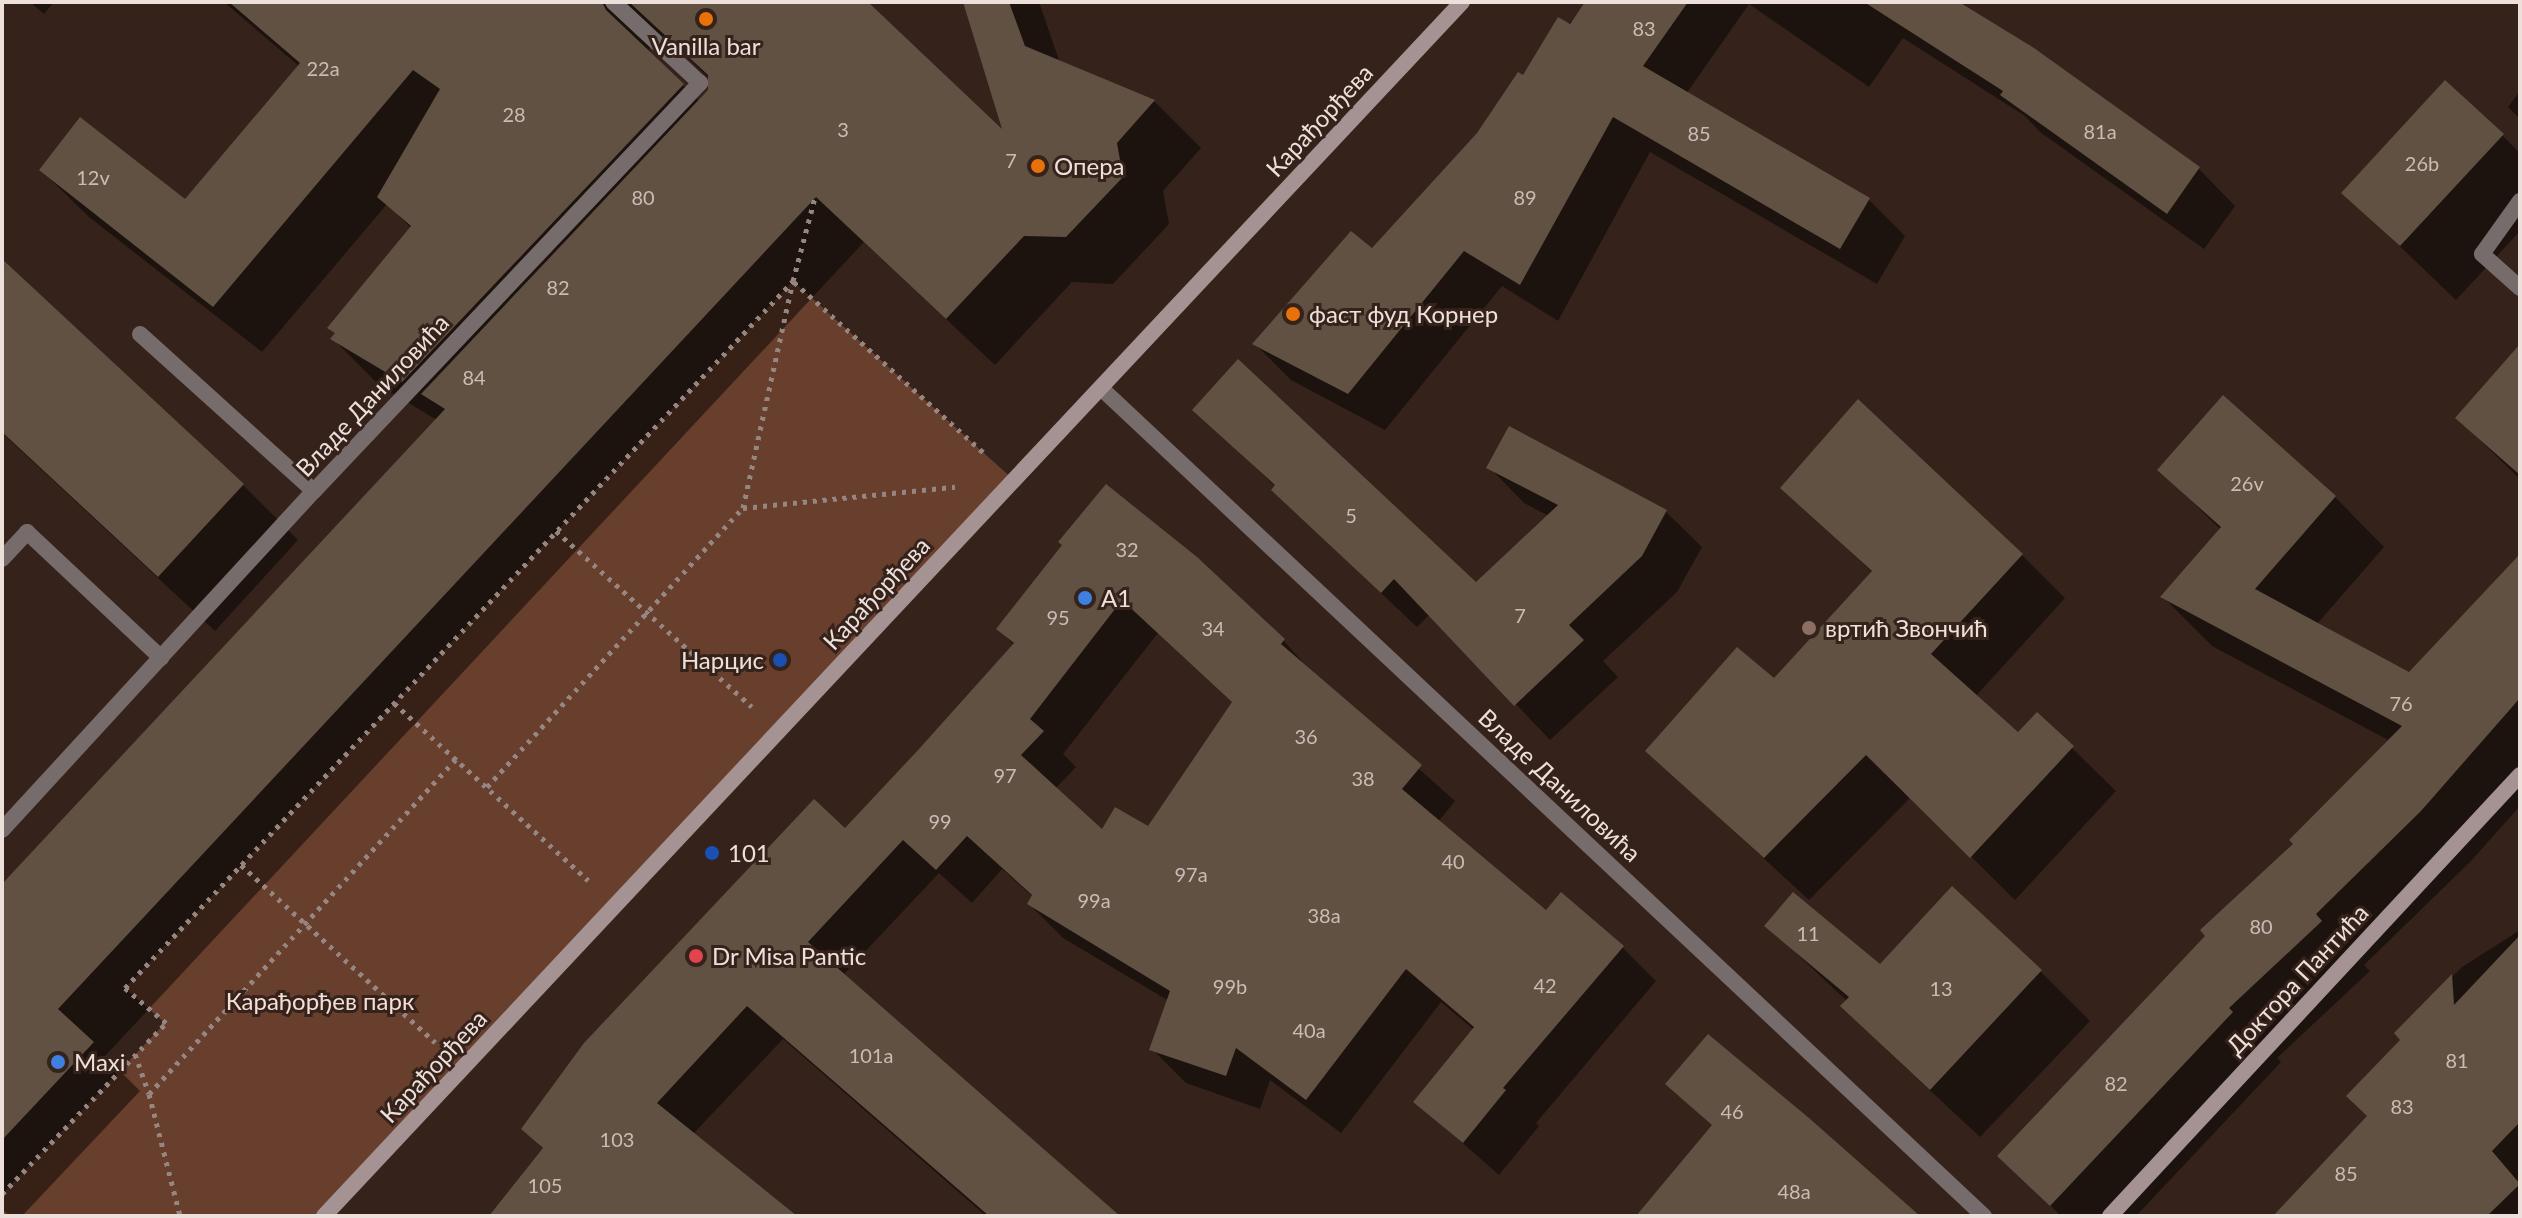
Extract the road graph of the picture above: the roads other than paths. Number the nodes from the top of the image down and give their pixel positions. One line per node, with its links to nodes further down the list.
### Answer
1 (613, 2): 7 (street, Владе Даниловића)
2 (1462, 2): 6 (street, Карађорђева)
3 (2520, 201): 4 (street)
4 (2520, 288)
5 (140, 334): 7 (street)
6 (1102, 389): 12 (street, Карађорђева); 13 (street, Владе Даниловића)
7 (314, 491): 9 (street, Владе Даниловића)
8 (2, 559): 9 (street)
9 (161, 658): 11 (street, Владе Даниловића)
10 (2520, 775): 14 (street, Доктора Пантића)
11 (2, 830)
12 (324, 1216)
13 (1984, 1216)
14 (2110, 1216)

